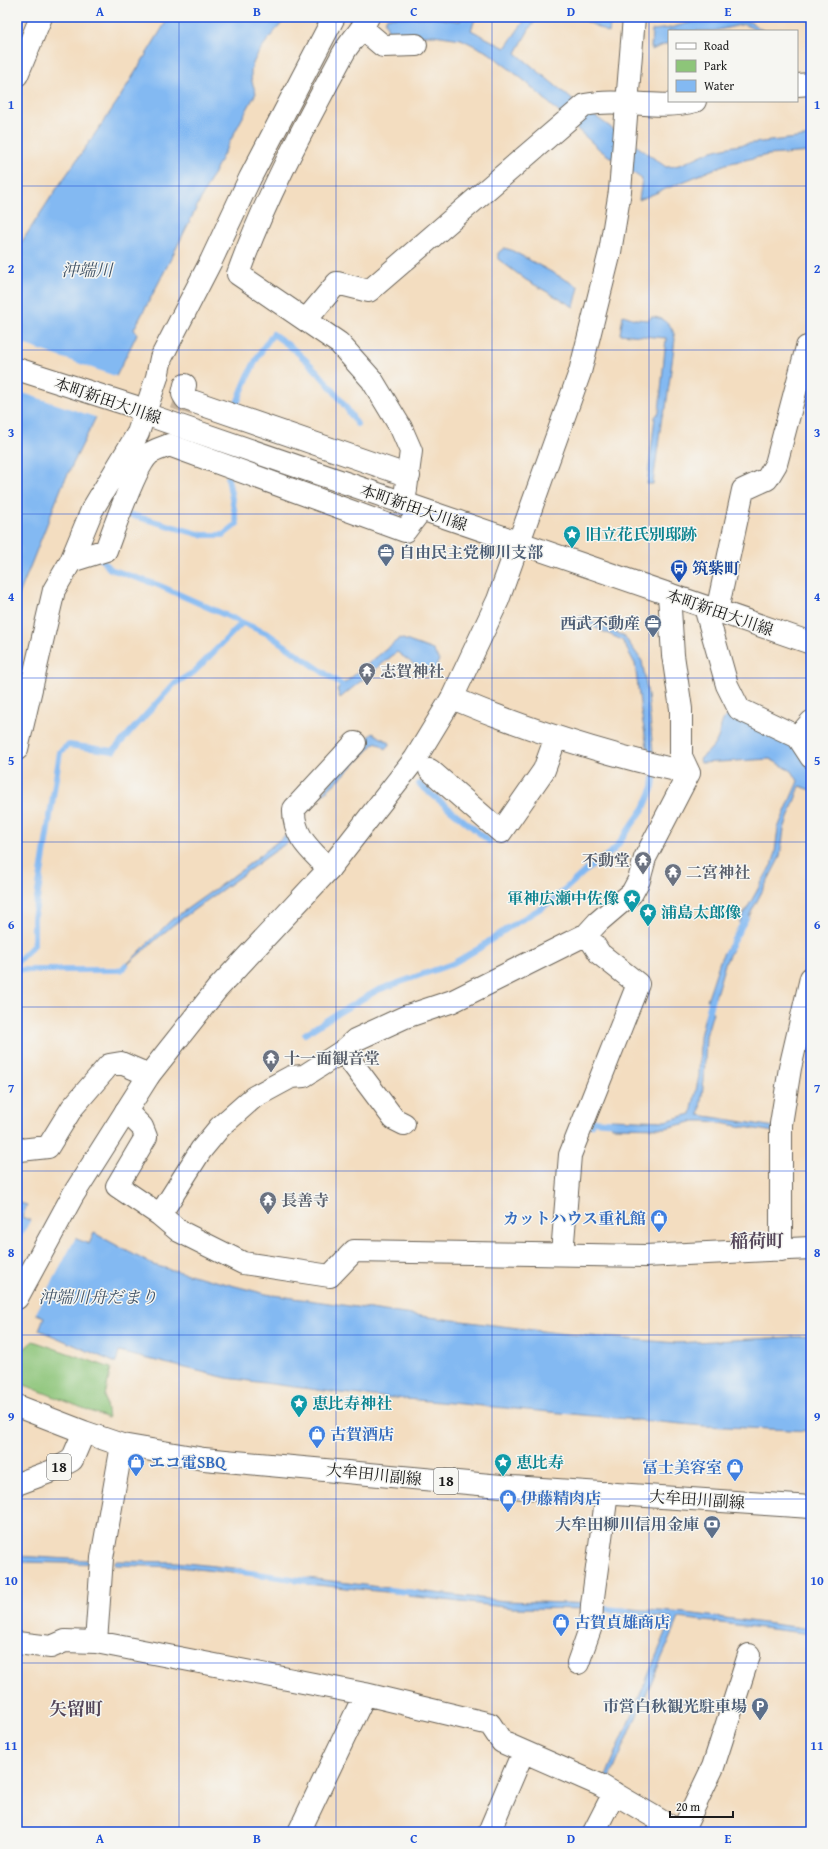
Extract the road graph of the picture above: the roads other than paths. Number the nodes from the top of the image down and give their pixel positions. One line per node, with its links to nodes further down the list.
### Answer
1 (41, 17): 6 (street)
2 (334, 17): 11 (street)
3 (634, 17): 10 (street)
4 (363, 21): 5 (street); 12 (street)
5 (416, 45)
6 (17, 75)
7 (811, 84): 8 (street)
8 (798, 85)
9 (688, 102): 10 (street)
10 (626, 104): 13 (street); 20 (street)
11 (250, 178): 12 (street); 17 (street)
12 (246, 251): 13 (street)
13 (306, 320): 18 (street)
14 (807, 347): 23 (street)
15 (17, 369): 17 (street, 本町新田大川線)
16 (185, 386): 18 (street)
17 (139, 410): 19 (street, 本町新田大川線); 21 (street)
18 (409, 476): 19 (street)
19 (412, 507): 20 (street, 本町新田大川線); 21 (street)
20 (519, 542): 22 (street, 本町新田大川線); 25 (street)
21 (71, 561): 29 (street)
22 (669, 594): 23 (street, 本町新田大川線); 32 (street)
23 (711, 609): 24 (street, 本町新田大川線); 26 (street)
24 (811, 643)
25 (452, 698): 27 (street); 33 (street)
26 (804, 729): 30 (street)
27 (556, 737): 31 (street); 32 (street)
28 (354, 743): 33 (street)
29 (17, 750)
30 (811, 757)
31 (430, 770)
32 (689, 773): 34 (street)
33 (329, 869): 37 (street)
34 (587, 934): 36 (street); 44 (street)
35 (811, 978): 43 (street)
36 (343, 1051): 39 (street); 41 (street)
37 (149, 1075): 38 (street); 40 (street)
38 (126, 1111): 41 (street); 45 (street)
39 (404, 1124)
40 (17, 1148)
41 (160, 1215): 44 (street)
42 (811, 1248): 43 (street)
43 (781, 1250): 44 (street)
44 (562, 1254)
45 (17, 1298)
46 (17, 1406): 47 (street, 大牟田川副線 / 18)
47 (84, 1432): 48 (street, 大牟田川副線 / 18); 49 (street, 18)
48 (122, 1445): 50 (street, 大牟田川副線 / 18); 52 (street)
49 (17, 1484)
50 (607, 1493): 51 (street, 大牟田川副線 / 18); 55 (street)
51 (811, 1507)
52 (96, 1642): 53 (street); 56 (street)
53 (17, 1643)
54 (749, 1655): 62 (street)
55 (578, 1663)
56 (365, 1694): 57 (street); 59 (street)
57 (523, 1752): 58 (street); 60 (street)
58 (607, 1789): 61 (street); 62 (street)
59 (299, 1832)
60 (489, 1832)
61 (594, 1832)
62 (681, 1832)

